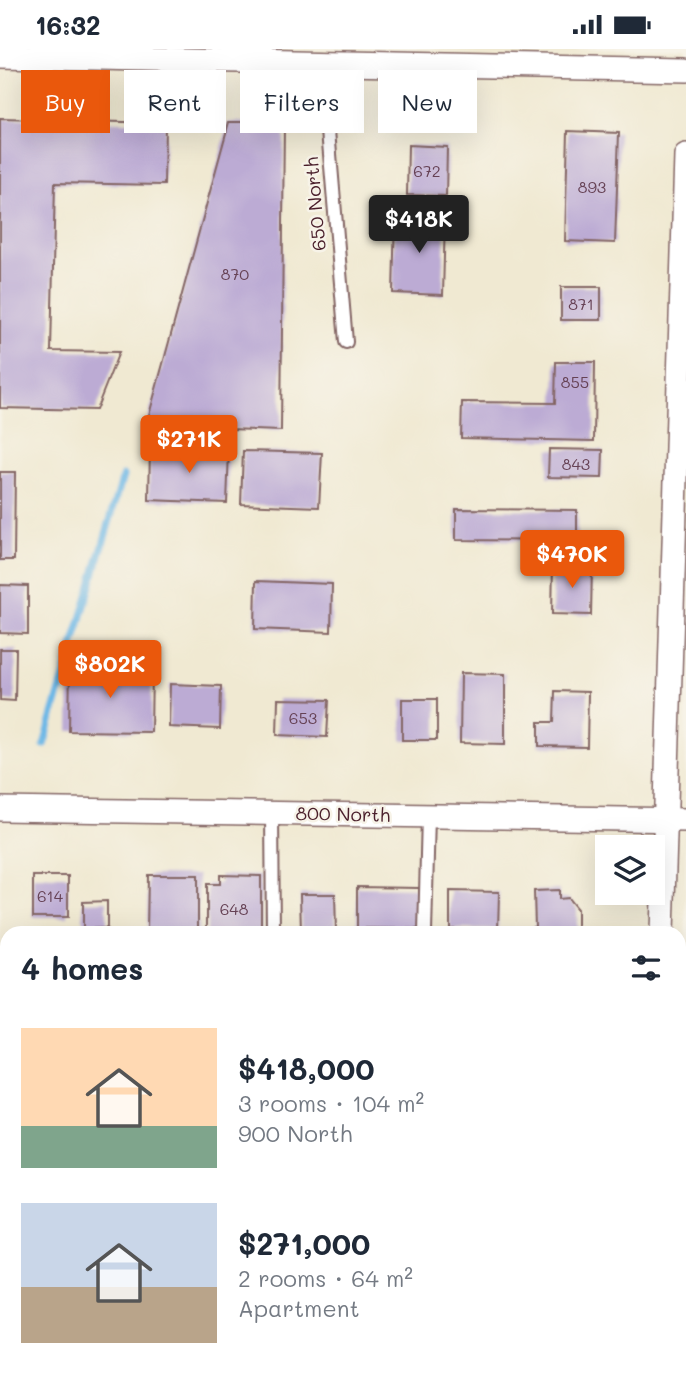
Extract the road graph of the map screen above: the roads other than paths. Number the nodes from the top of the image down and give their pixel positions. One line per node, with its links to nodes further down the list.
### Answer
1 (213, 55): 2 (street); 3 (street)
2 (0, 56)
3 (326, 63): 4 (street); 6 (lane, 650 North)
4 (686, 70)
5 (686, 156): 10 (street)
6 (346, 342)
7 (0, 809): 8 (street, 800 North)
8 (272, 813): 9 (street, 800 North); 11 (lane)
9 (428, 815): 10 (street, 800 North); 12 (lane)
10 (676, 820): 13 (street)
11 (273, 926)
12 (425, 926)
13 (663, 926)

